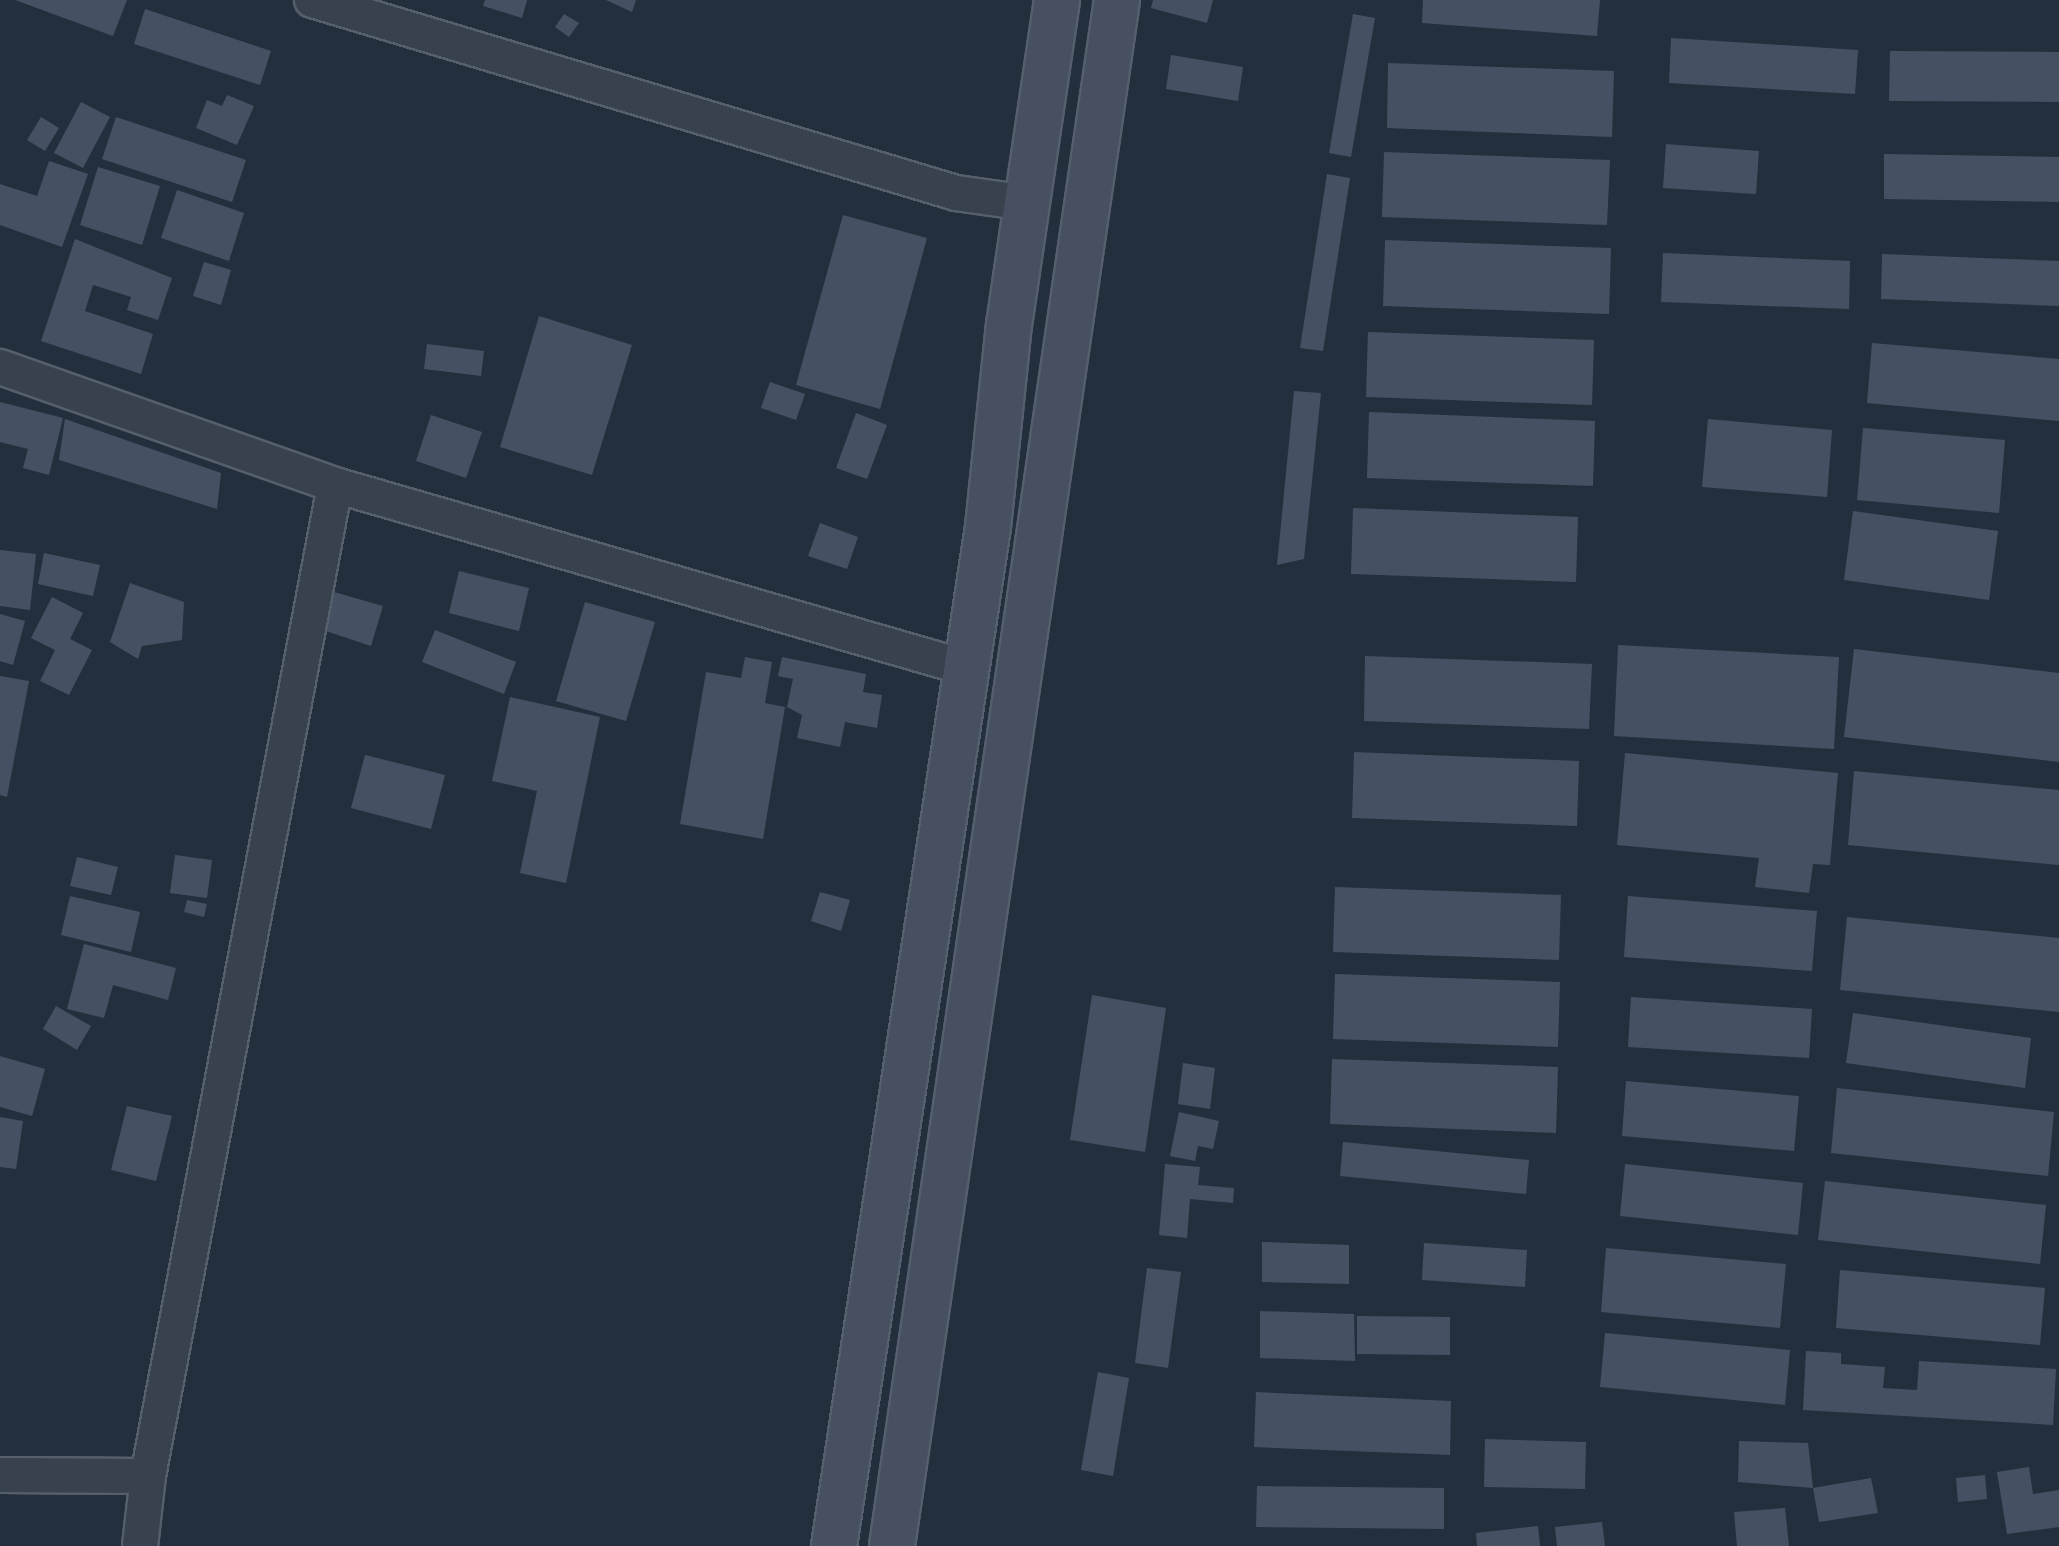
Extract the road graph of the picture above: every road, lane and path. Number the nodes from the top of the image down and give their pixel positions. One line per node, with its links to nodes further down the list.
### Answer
1 (312, 0): 4 (street)
2 (1057, 0): 4 (street)
3 (1117, 0): 8 (street)
4 (1027, 203): 7 (street)
5 (0, 367): 6 (street)
6 (335, 485): 9 (street); 11 (street)
7 (988, 527): 8 (street); 9 (street)
8 (1039, 533): 14 (street)
9 (967, 668): 13 (street)
10 (0, 1475): 11 (street)
11 (148, 1476): 12 (street)
12 (140, 1546)
13 (834, 1546)
14 (892, 1546)

